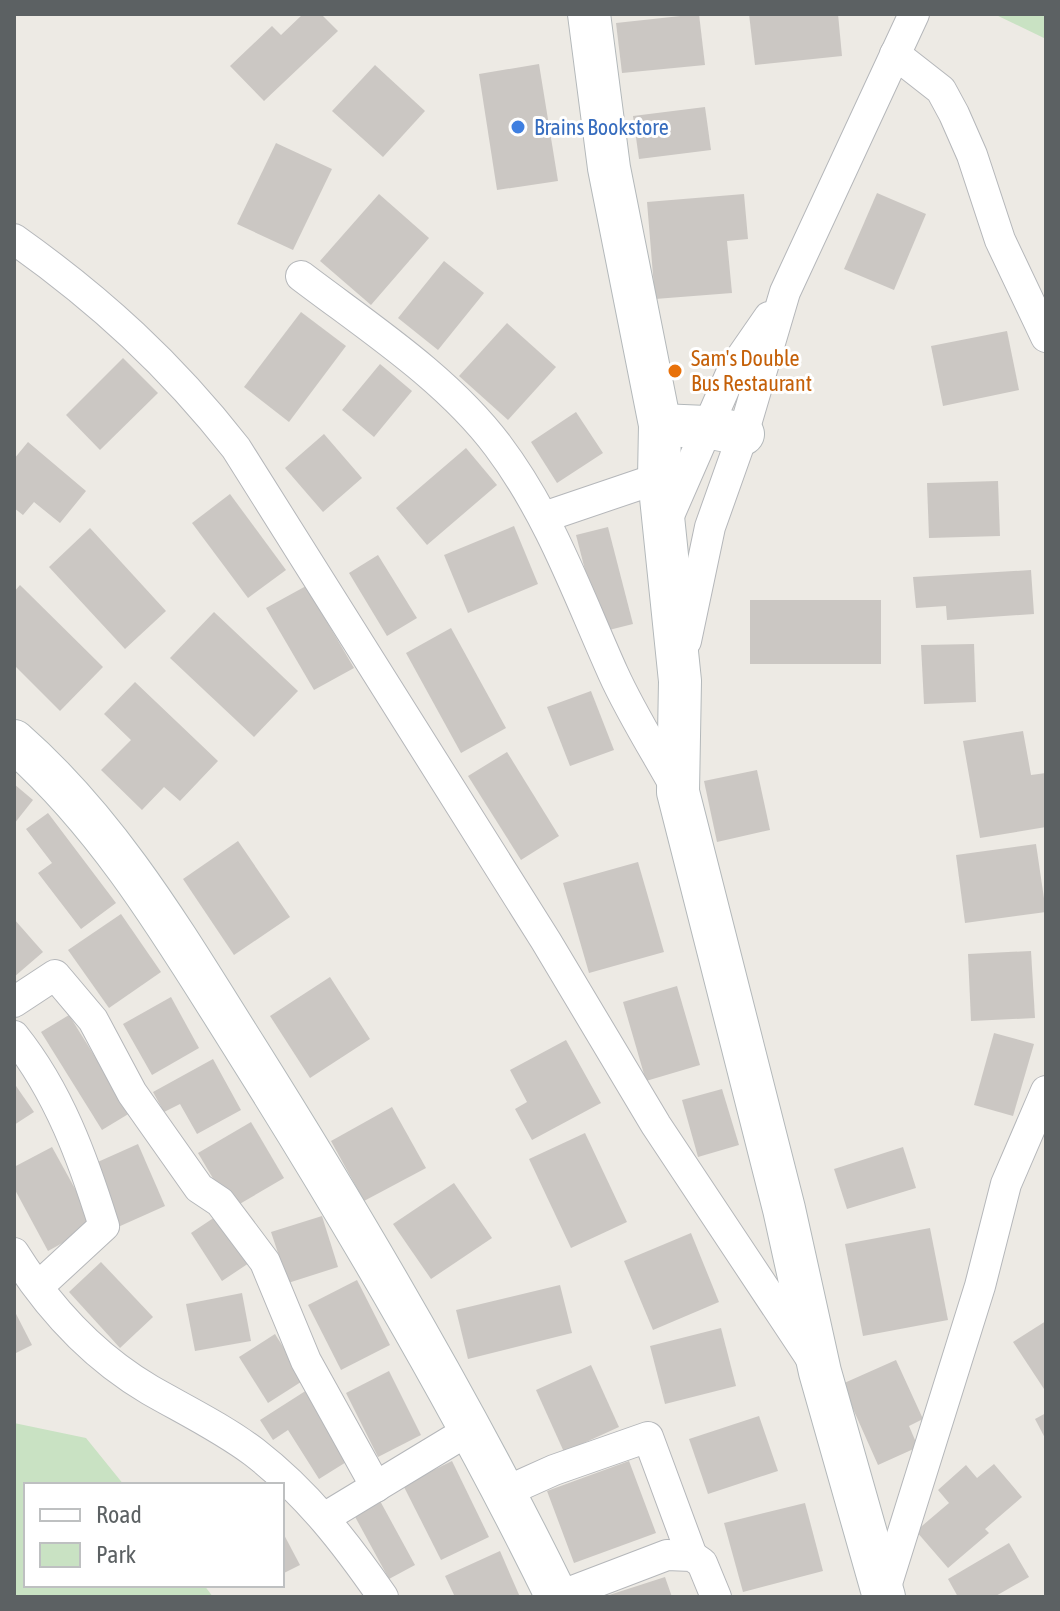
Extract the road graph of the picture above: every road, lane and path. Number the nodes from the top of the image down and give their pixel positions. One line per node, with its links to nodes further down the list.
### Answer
1 (589, 14): 7 (main road)
2 (914, 14): 3 (street)
3 (895, 54): 6 (street); 8 (street)
4 (14, 239): 20 (street)
5 (301, 276): 10 (street)
6 (1046, 337)
7 (660, 425): 8 (main road); 9 (main road)
8 (725, 430): 11 (street); 12 (street)
9 (659, 478): 10 (street); 11 (main road)
10 (544, 517): 14 (street)
11 (664, 532): 12 (main road)
12 (680, 681): 14 (main road)
13 (14, 741): 21 (main road)
14 (678, 792): 20 (main road)
15 (14, 1002): 22 (street)
16 (14, 1036): 19 (street)
17 (1046, 1091): 26 (street)
18 (14, 1253): 19 (street)
19 (39, 1286): 24 (street)
20 (820, 1372): 26 (main road)
21 (471, 1429): 22 (street); 23 (main road)
22 (376, 1487): 24 (street)
23 (505, 1492): 25 (street); 28 (main road)
24 (324, 1518): 27 (street)
25 (692, 1556): 28 (street); 29 (street)
26 (884, 1596)
27 (383, 1597)
28 (557, 1597)
29 (716, 1597)

